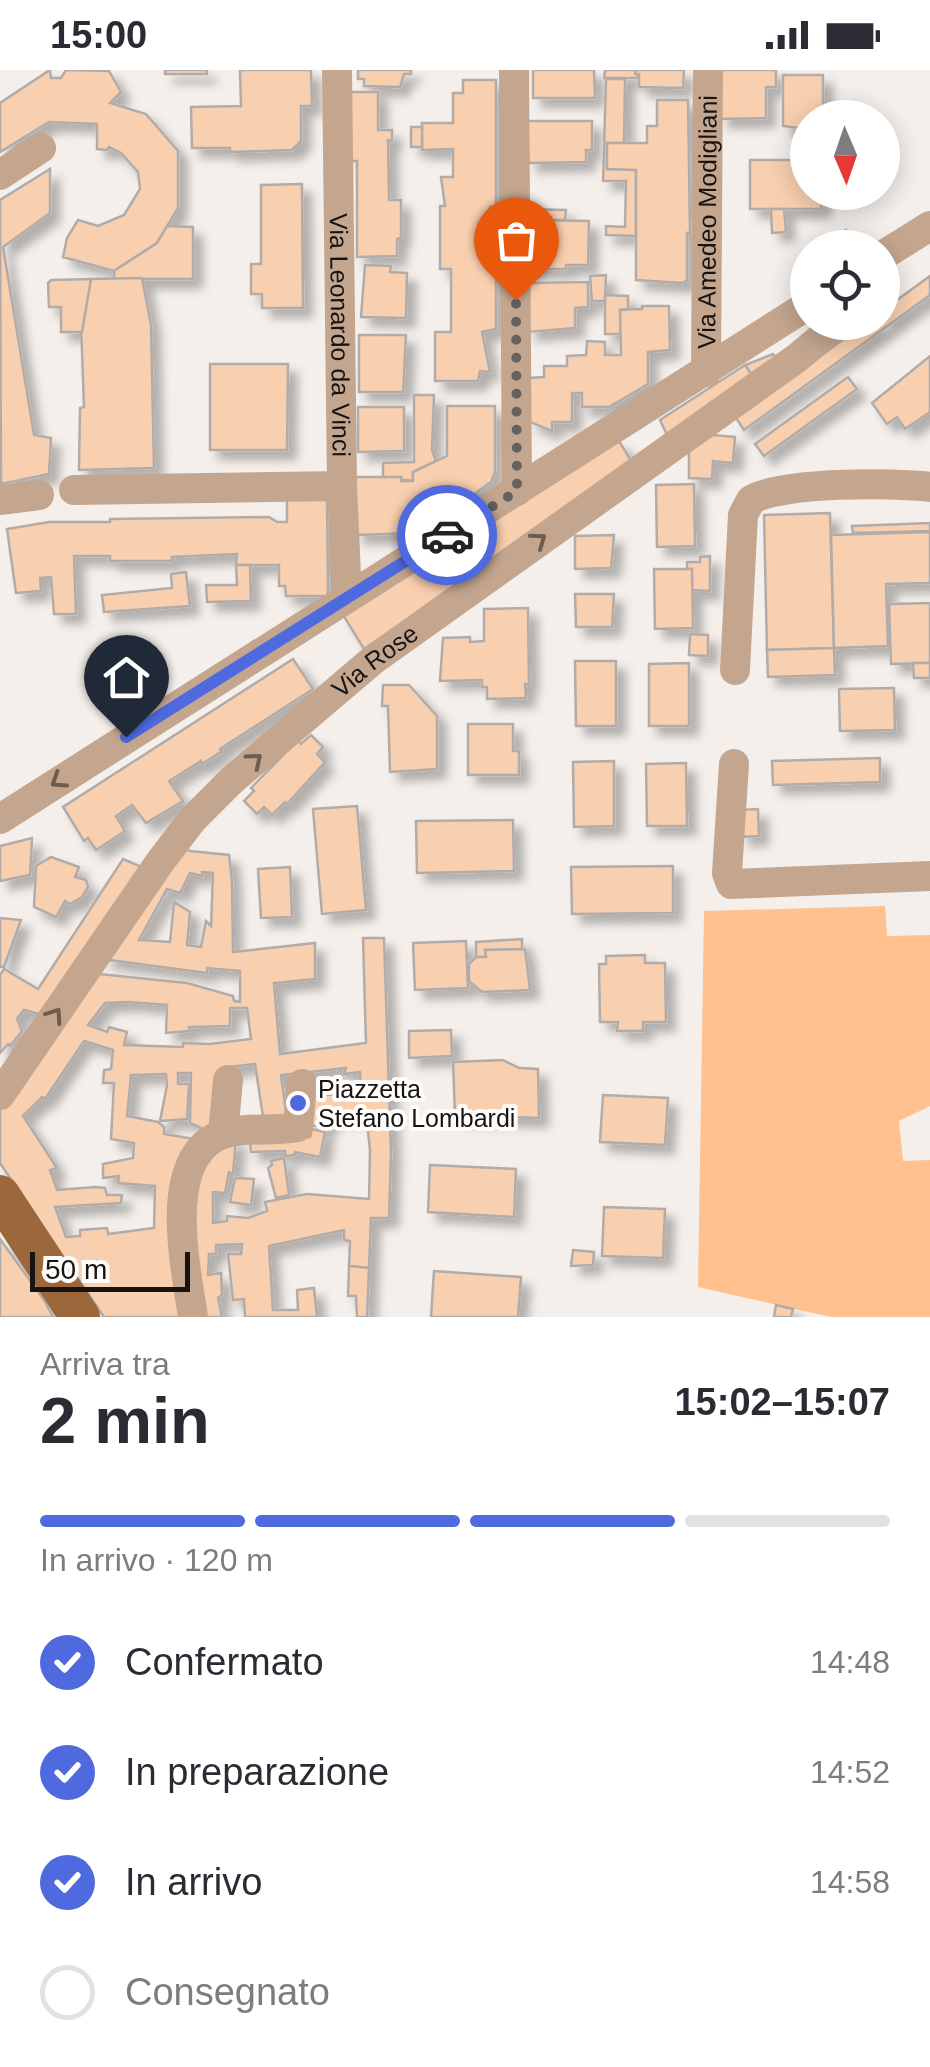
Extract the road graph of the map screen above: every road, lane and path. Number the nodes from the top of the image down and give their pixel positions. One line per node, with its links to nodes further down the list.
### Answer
1 (336, 70): 11 (street, Via Leonardo da Vinci)
2 (514, 70): 14 (street)
3 (708, 70): 10 (street, Via Amedeo Modigliani)
4 (41, 148): 5 (street)
5 (0, 175)
6 (930, 226): 7 (street)
7 (900, 245)
8 (790, 317): 10 (street)
9 (818, 340): 24 (street, Via Rose, one-way to 9)
10 (706, 372): 14 (street)
11 (342, 486): 13 (street); 17 (street, Via Leonardo da Vinci)
12 (930, 487): 18 (street)
13 (74, 490)
14 (517, 491): 17 (street)
15 (39, 495): 16 (street)
16 (0, 500)
17 (347, 598): 20 (street, one-way to 20)
18 (735, 670)
19 (734, 764): 21 (street)
20 (0, 819)
21 (930, 876)
22 (228, 1080): 25 (street)
23 (302, 1084): 25 (street)
24 (0, 1095)
25 (223, 1134): 28 (street)
26 (0, 1195): 27 (main road)
27 (78, 1316)
28 (193, 1317)

